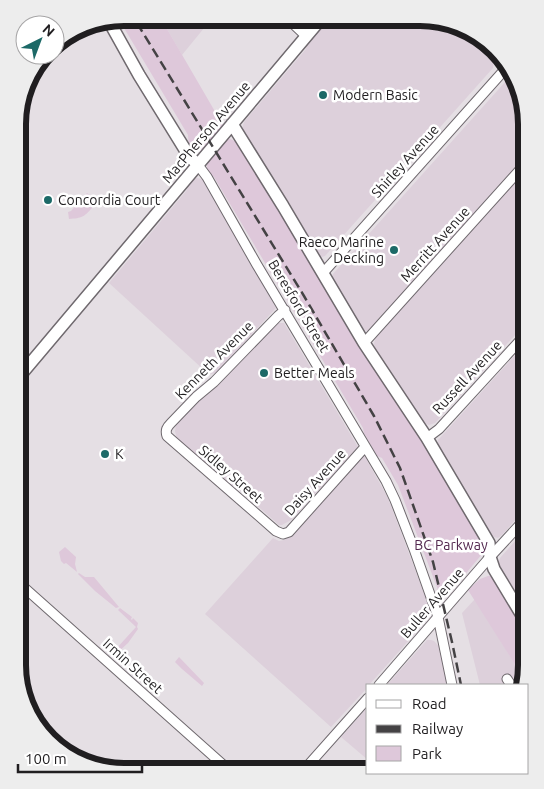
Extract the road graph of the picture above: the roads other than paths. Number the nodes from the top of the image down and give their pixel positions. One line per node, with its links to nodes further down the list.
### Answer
1 (295, 26): 4 (street)
2 (315, 26): 4 (street, MacPherson Avenue)
3 (112, 27): 7 (street, Beresford Street)
4 (306, 36): 6 (street, MacPherson Avenue)
5 (502, 72): 9 (street, Shirley Avenue)
6 (232, 124): 7 (street, MacPherson Avenue); 9 (street)
7 (198, 165): 10 (street, Beresford Street); 13 (street, MacPherson Avenue)
8 (518, 172): 11 (street, Merritt Avenue)
9 (323, 273): 11 (street)
10 (285, 310): 14 (street, Kenneth Avenue); 16 (street, Beresford Street)
11 (364, 343): 15 (street)
12 (518, 343): 15 (street, Russell Avenue)
13 (26, 369)
14 (166, 431): 18 (street, Sidley Street)
15 (427, 438): 19 (street)
16 (365, 447): 18 (street, Daisy Avenue); 22 (street, Beresford Street)
17 (518, 527): 19 (street, Buller Avenue)
18 (283, 534)
19 (490, 557): 21 (street); 22 (street, Buller Avenue)
20 (26, 589): 26 (street, Irmin Street)
21 (518, 609)
22 (438, 617): 23 (street, Buller Avenue); 24 (street, Beresford Street)
23 (380, 684)
24 (452, 684)
25 (366, 700): 27 (street)
26 (221, 763)
27 (310, 763)

